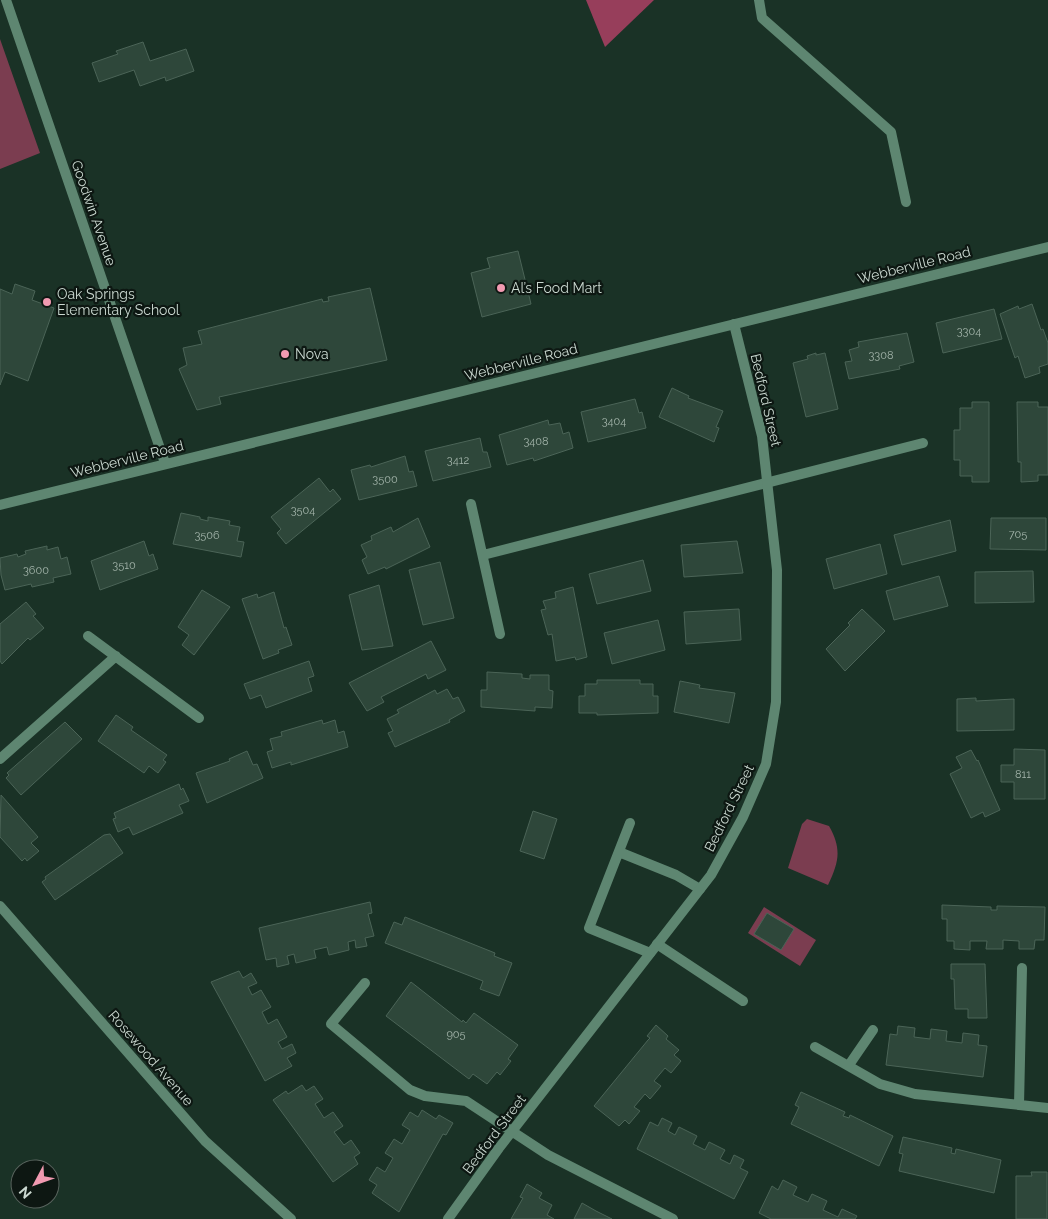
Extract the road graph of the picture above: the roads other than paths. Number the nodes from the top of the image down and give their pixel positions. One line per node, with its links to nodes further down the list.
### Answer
1 (6, 0): 7 (street, Goodwin Avenue)
2 (759, 0): 3 (street)
3 (906, 202)
4 (1048, 247): 5 (street, Webberville Road)
5 (734, 324): 7 (street, Webberville Road); 8 (street, Bedford Street)
6 (923, 443): 8 (street)
7 (165, 463): 10 (street, Webberville Road)
8 (768, 483): 11 (street); 19 (street, Bedford Street)
9 (470, 504): 11 (street)
10 (0, 505)
11 (483, 555): 12 (street)
12 (500, 634)
13 (88, 636): 14 (street)
14 (116, 656): 15 (street); 16 (street)
15 (199, 718)
16 (0, 759)
17 (630, 823): 18 (street)
18 (619, 852): 19 (street); 22 (street)
19 (700, 889): 21 (street, Bedford Street)
20 (0, 906): 32 (street, Rosewood Avenue)
21 (658, 944): 22 (street, Bedford Street); 25 (street)
22 (650, 953): 31 (street, Bedford Street)
23 (1022, 968): 29 (street)
24 (365, 983): 31 (street)
25 (744, 1001)
26 (873, 1030): 28 (street)
27 (815, 1047): 28 (street)
28 (849, 1065): 29 (street)
29 (1019, 1105): 30 (street)
30 (1048, 1108)
31 (512, 1132): 33 (street, Bedford Street); 34 (street)
32 (291, 1219)
33 (448, 1219)
34 (673, 1219)

